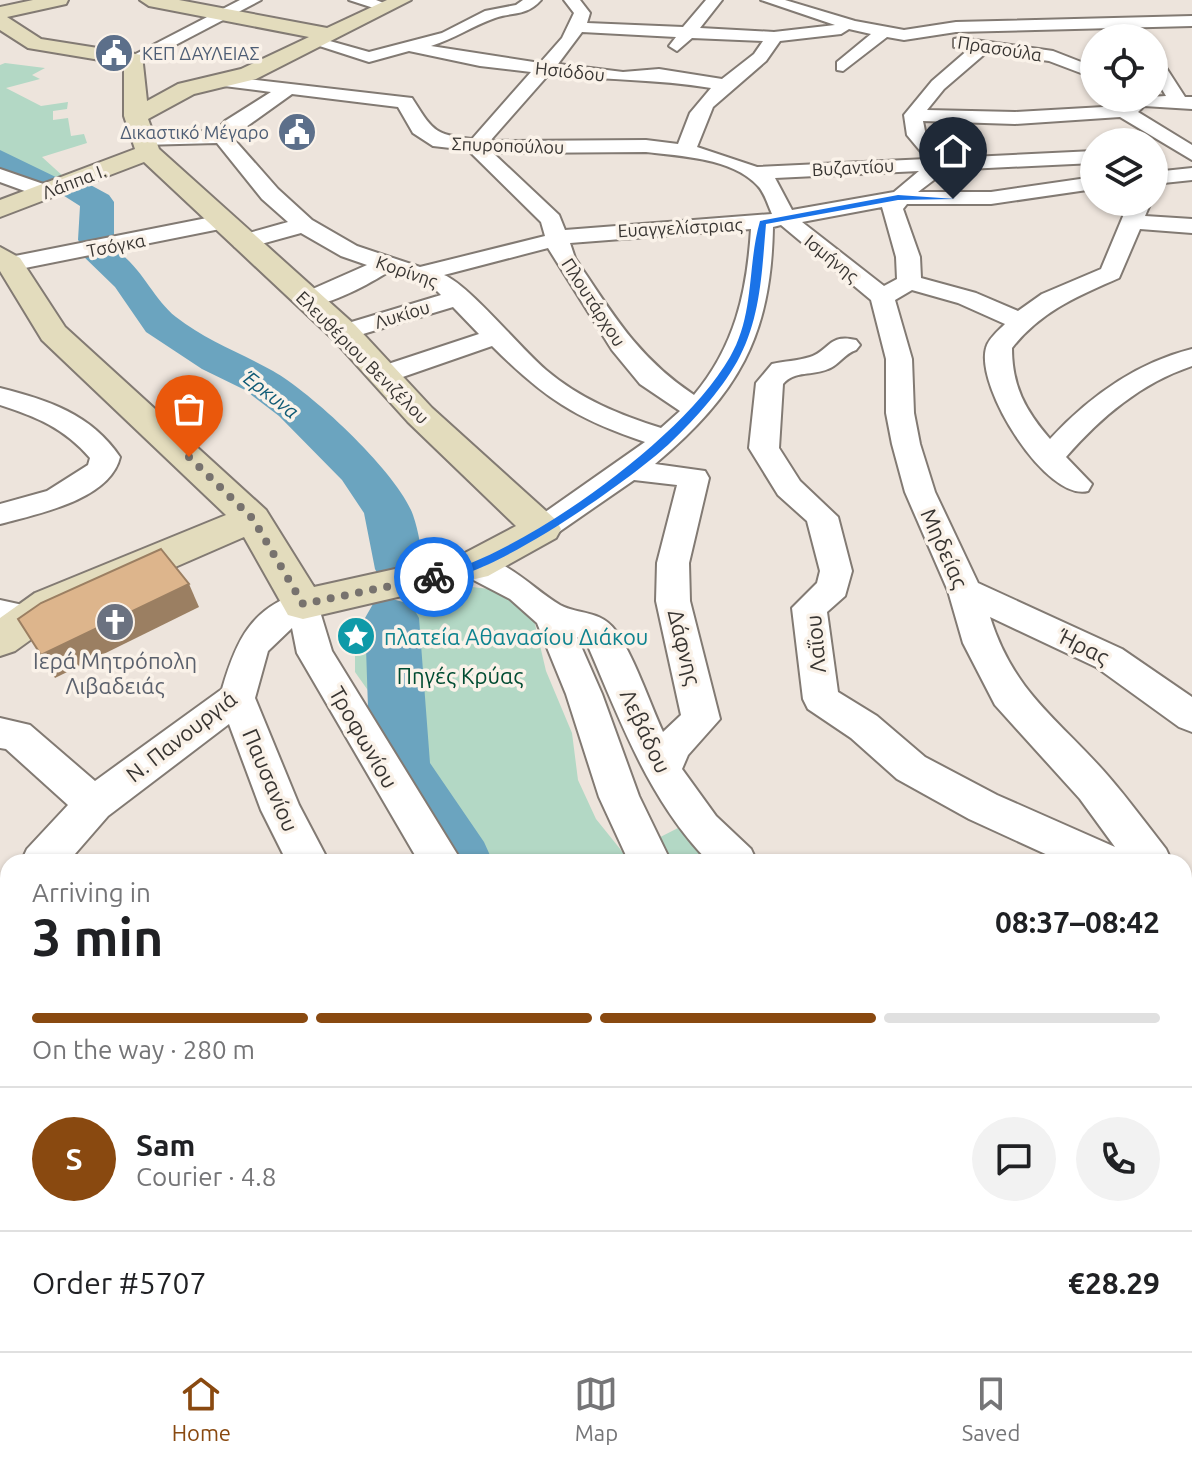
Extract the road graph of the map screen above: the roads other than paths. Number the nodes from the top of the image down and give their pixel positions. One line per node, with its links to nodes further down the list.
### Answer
1 (59, 0): 10 (main road)
2 (149, 0): 11 (main road)
3 (253, 0): 11 (street)
4 (357, 0): 8 (street)
5 (533, 0): 22 (street)
6 (714, 0): 16 (street)
7 (769, 0): 14 (street, Πρασούλα)
8 (394, 4): 20 (main road, Λάππα Ι.)
9 (582, 10): 16 (street); 30 (street)
10 (0, 13)
11 (217, 15): 20 (main road); 26 (street)
12 (0, 21): 26 (main road)
13 (1192, 21): 18 (street)
14 (852, 25): 17 (street, Πρασούλα); 19 (street)
15 (1192, 30): 21 (street)
16 (689, 32): 19 (street); 31 (street)
17 (883, 32): 18 (street, Πρασούλα); 28 (street)
18 (904, 35): 23 (street, Πρασούλα)
19 (774, 37): 34 (street)
20 (319, 38): 25 (street); 32 (main road, Λάππα Ι.)
21 (1174, 38)
22 (412, 47): 25 (street); 30 (street, Ησιόδου)
23 (983, 47): 24 (street, Πρασούλα); 40 (street)
24 (1053, 56): 27 (street); 29 (street, Πρασούλα)
25 (369, 57): 36 (street, Σπυροπούλου)
26 (135, 59): 41 (main road)
27 (1080, 60)
28 (843, 66)
29 (1080, 67)
30 (544, 68): 31 (street, Ησιόδου); 44 (street)
31 (646, 74): 34 (street, Ησιόδου)
32 (222, 81): 35 (street); 41 (main road, Λάππα Ι.)
33 (1168, 81): 37 (street)
34 (727, 85): 45 (street)
35 (288, 89): 36 (street); 42 (street)
36 (405, 102): 44 (street, Σπυροπούλου)
37 (1186, 103)
38 (1080, 110): 40 (street)
39 (1146, 112): 43 (street)
40 (913, 115): 48 (street)
41 (142, 136): 42 (street); 55 (main road, Λάππα Ι.); 63 (main road, Ελευθέριου Βενιζέλου)
42 (222, 137): 61 (street, Κορίνης)
43 (1183, 141): 46 (street)
44 (476, 147): 45 (street, Σπυροπούλου); 64 (street, Πλουτάρχου)
45 (686, 151): 50 (street, Σπυροπούλου)
46 (1192, 156): 49 (street)
47 (1080, 158): 48 (street, Βυζαντίου)
48 (944, 163): 50 (street, Βυζαντίου); 56 (street)
49 (1168, 168)
50 (755, 173): 60 (street)
51 (1168, 174): 52 (street)
52 (1192, 174)
53 (0, 175): 55 (street)
54 (1080, 185): 56 (street, Ευαγγελίστριας)
55 (44, 192): 57 (main road, Λάππα Ι.)
56 (898, 198): 60 (street, Ευαγγελίστριας); 68 (street, Μηδείας)
57 (0, 209)
58 (1136, 216): 71 (street)
59 (1153, 216): 62 (street)
60 (774, 220): 64 (street, Ευαγγελίστριας); 68 (street, Ισμήνης); 78 (street)
61 (304, 225): 63 (street, Τσόγκα); 66 (street, Κορίνης)
62 (1192, 226)
63 (232, 232): 65 (street, Τσόγκα); 70 (main road, Ελευθέριου Βενιζέλου)
64 (554, 240): 67 (street); 78 (street, Πλουτάρχου)
65 (5, 260): 84 (main road)
66 (385, 263): 67 (street, Κορίνης); 70 (street)
67 (424, 273): 69 (street, Κορίνης)
68 (895, 290): 71 (street); 87 (street, Μηδείας)
69 (460, 297): 72 (street, Λυκίου); 73 (street, Κορίνης)
70 (308, 300): 72 (main road, Ελευθέριου Βενιζέλου)
71 (1020, 321): 80 (street)
72 (344, 332): 76 (main road, Ελευθέριου Βενιζέλου)
73 (495, 337): 76 (street); 79 (street, Κορίνης)
74 (847, 345): 101 (street, Λαΐου)
75 (1192, 357): 80 (street)
76 (385, 374): 85 (main road, Ελευθέριου Βενιζέλου)
77 (0, 396): 83 (street)
78 (696, 409): 79 (street)
79 (667, 440): 81 (street)
80 (1051, 455): 82 (street)
81 (630, 470): 85 (street); 94 (street, Δάφνης)
82 (1077, 484)
83 (0, 514)
84 (253, 519): 88 (main road); 90 (main road)
85 (542, 529): 86 (main road)
86 (474, 566): 88 (main road); 89 (street, Λεβάδου)
87 (965, 591): 92 (street, Ήρας); 102 (street, Μηδείας)
88 (303, 604): 91 (street, Ν. Πανουργιά); 98 (street, Τροφωνίου)
89 (551, 616): 94 (street, Λεβάδου); 99 (street, Λεβάδου)
90 (10, 623)
91 (237, 698): 95 (street, Ν. Πανουργιά); 97 (street, Παυσανίου)
92 (1192, 717)
93 (0, 733): 95 (street)
94 (662, 771): 100 (street, Λεβάδου)
95 (94, 804): 96 (street, Ν. Πανουργιά)
96 (49, 854)
97 (304, 854)
98 (436, 854)
99 (646, 854)
100 (728, 854)
101 (1126, 854)
102 (1128, 854)

